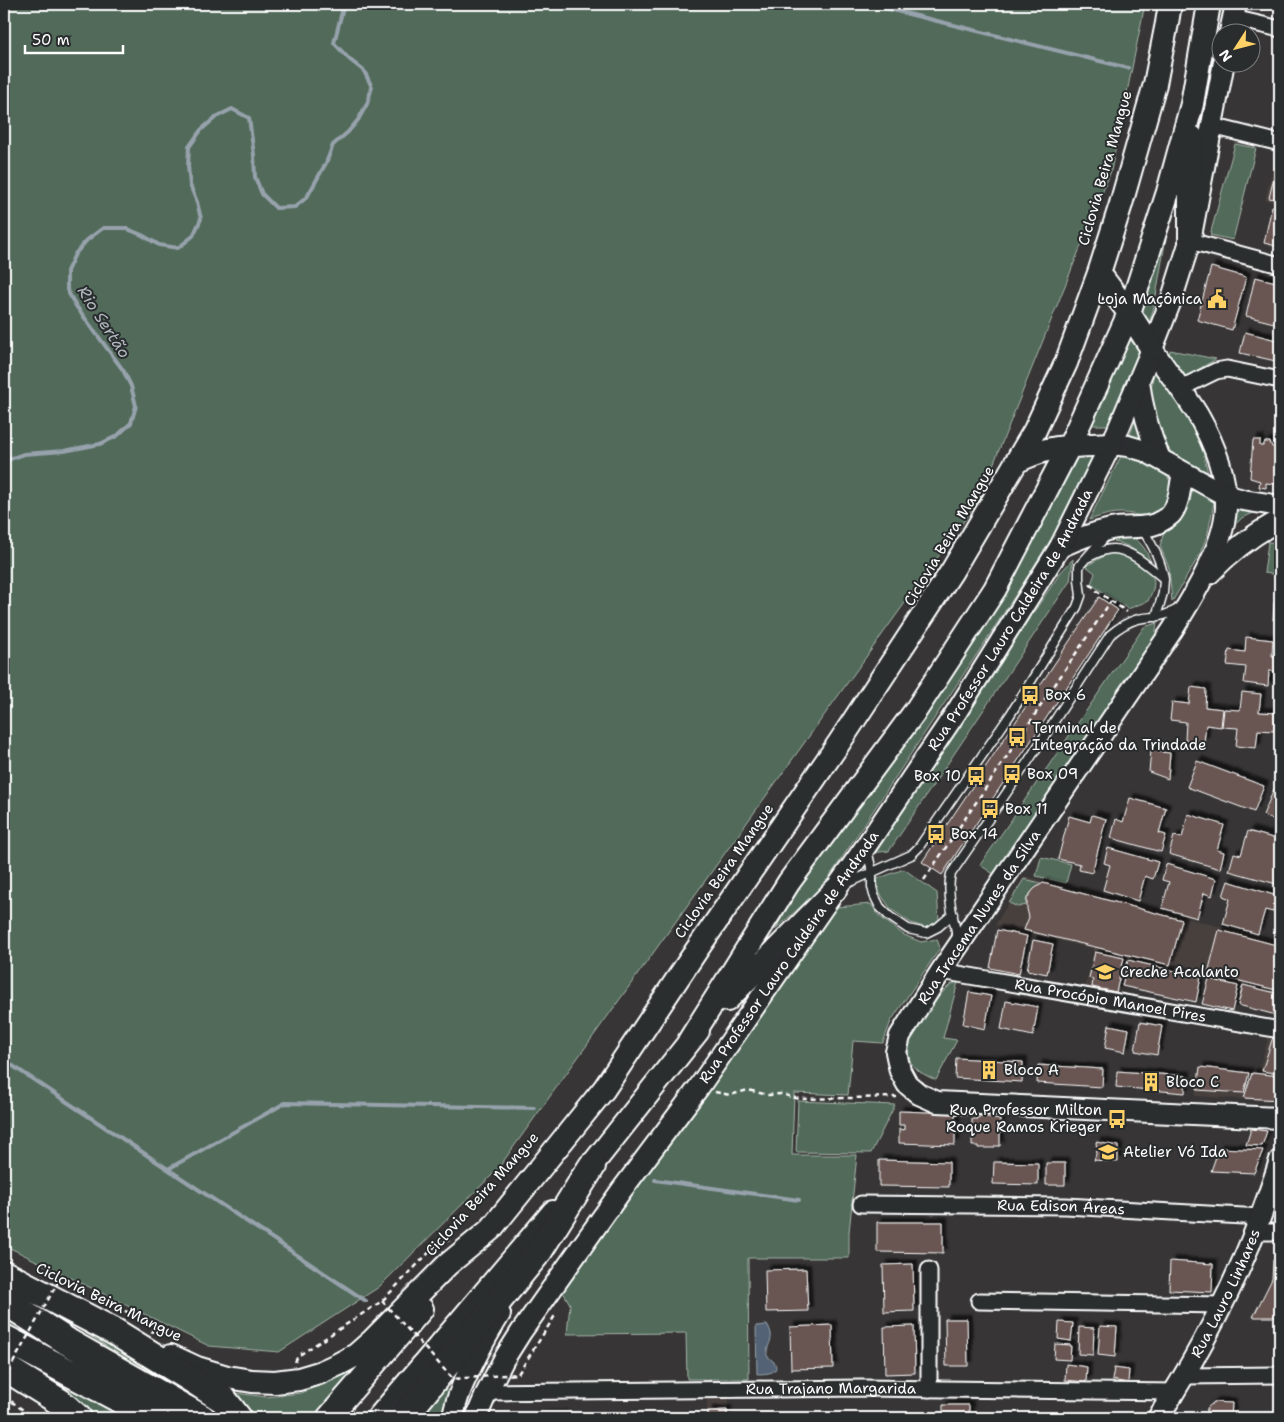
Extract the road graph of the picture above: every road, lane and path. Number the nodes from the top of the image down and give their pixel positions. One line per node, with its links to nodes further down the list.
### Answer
1 (1170, 4): 11 (main road)
2 (1209, 4): 6 (main road)
3 (1233, 18): 4 (street)
4 (1280, 29)
5 (1222, 72): 7 (main road, Rua Professor Lauro Caldeira de Andrada)
6 (1192, 104): 9 (main road); 12 (main road)
7 (1212, 126): 8 (street); 9 (main road, Rua Professor Lauro Caldeira de Andrada)
8 (1280, 143)
9 (1190, 241): 10 (street); 13 (main road, Rua Professor Lauro Caldeira de Andrada)
10 (1280, 265)
11 (1099, 273): 12 (main road); 20 (main road)
12 (1129, 313): 13 (main road); 18 (main road)
13 (1152, 349): 15 (main road, Rua Professor Lauro Caldeira de Andrada); 16 (main road, Rua Iracema Nunes da Silva)
14 (1280, 380): 16 (street)
15 (1139, 381): 17 (main road, Rua Professor Lauro Caldeira de Andrada); 19 (main road)
16 (1180, 388): 22 (main road, Rua Iracema Nunes da Silva)
17 (1112, 444): 18 (main road); 19 (main road); 27 (main road, Rua Professor Lauro Caldeira de Andrada)
18 (1069, 447): 20 (main road); 41 (main road)
19 (1160, 459): 21 (main road)
20 (1018, 462): 49 (main road)
21 (1182, 473): 22 (main road); 26 (main road)
22 (1225, 495): 23 (main road); 30 (main road, Rua Iracema Nunes da Silva)
23 (1280, 506)
24 (1280, 520): 30 (main road)
25 (1113, 528): 26 (main road); 27 (main road); 28 (lane)
26 (1140, 528): 29 (lane)
27 (1060, 547): 33 (main road, Rua Professor Lauro Caldeira de Andrada)
28 (1083, 561): 29 (lane); 34 (lane); 35 (path)
29 (1164, 579): 32 (lane)
30 (1201, 581): 31 (main road, Rua Iracema Nunes da Silva)
31 (1189, 604): 32 (lane); 38 (main road, Rua Iracema Nunes da Silva)
32 (1156, 618): 37 (lane)
33 (866, 846): 34 (lane); 36 (main road, Rua Professor Lauro Caldeira de Andrada)
34 (872, 872): 36 (lane); 37 (lane)
35 (924, 880)
36 (835, 890): 41 (main road); 42 (main road, Rua Professor Lauro Caldeira de Andrada)
37 (953, 914): 38 (lane)
38 (958, 945): 39 (main road, Rua Iracema Nunes da Silva)
39 (941, 971): 40 (street, Rua Procópio Manoel Pires); 43 (main road, Rua Iracema Nunes da Silva)
40 (1280, 1030)
41 (689, 1041): 46 (main road)
42 (699, 1087): 43 (path); 74 (main road, Rua Professor Lauro Caldeira de Andrada)
43 (919, 1094): 44 (main road)
44 (1280, 1118)
45 (1280, 1160): 48 (main road, Rua Lauro Linhares)
46 (592, 1166): 52 (highway); 84 (main road)
47 (861, 1204): 48 (street, Rua Edison Áreas)
48 (1258, 1225): 50 (street, Rua Edison Áreas); 62 (main road, Rua Lauro Linhares)
49 (491, 1229): 66 (main road); 83 (main road)
50 (1280, 1232)
51 (444, 1237): 60 (path)
52 (539, 1251): 85 (highway); 86 (main road)
53 (929, 1270): 73 (street)
54 (4, 1274): 66 (highway)
55 (58, 1282): 71 (path, bridge)
56 (52, 1288): 57 (path, Ciclovia Beira Mangue)
57 (59, 1293)
58 (84, 1293): 67 (path)
59 (4, 1301): 81 (highway)
60 (382, 1301): 65 (path, bridge); 69 (path)
61 (979, 1302): 62 (street)
62 (1222, 1305): 72 (main road, Rua Lauro Linhares)
63 (393, 1307): 64 (path)
64 (387, 1314)
65 (556, 1314)
66 (115, 1332): 82 (highway)
67 (151, 1336)
68 (4, 1338): 80 (highway)
69 (298, 1356)
70 (1280, 1375): 72 (street, Rua Trajano Margarida)
71 (6, 1379): 77 (path); 78 (highway); 79 (highway)
72 (1179, 1384): 73 (street, Rua Trajano Margarida); 88 (main road, Rua Lauro Linhares)
73 (929, 1389): 74 (street, Rua Trajano Margarida)
74 (487, 1392): 87 (main road, Rua Professor Lauro Caldeira de Andrada)
75 (4, 1413): 76 (path)
76 (10, 1418)
77 (34, 1418)
78 (62, 1418)
79 (78, 1418)
80 (155, 1418)
81 (202, 1418)
82 (238, 1418)
83 (328, 1418)
84 (378, 1418)
85 (403, 1418)
86 (453, 1418)
87 (476, 1418)
88 (1158, 1418)

